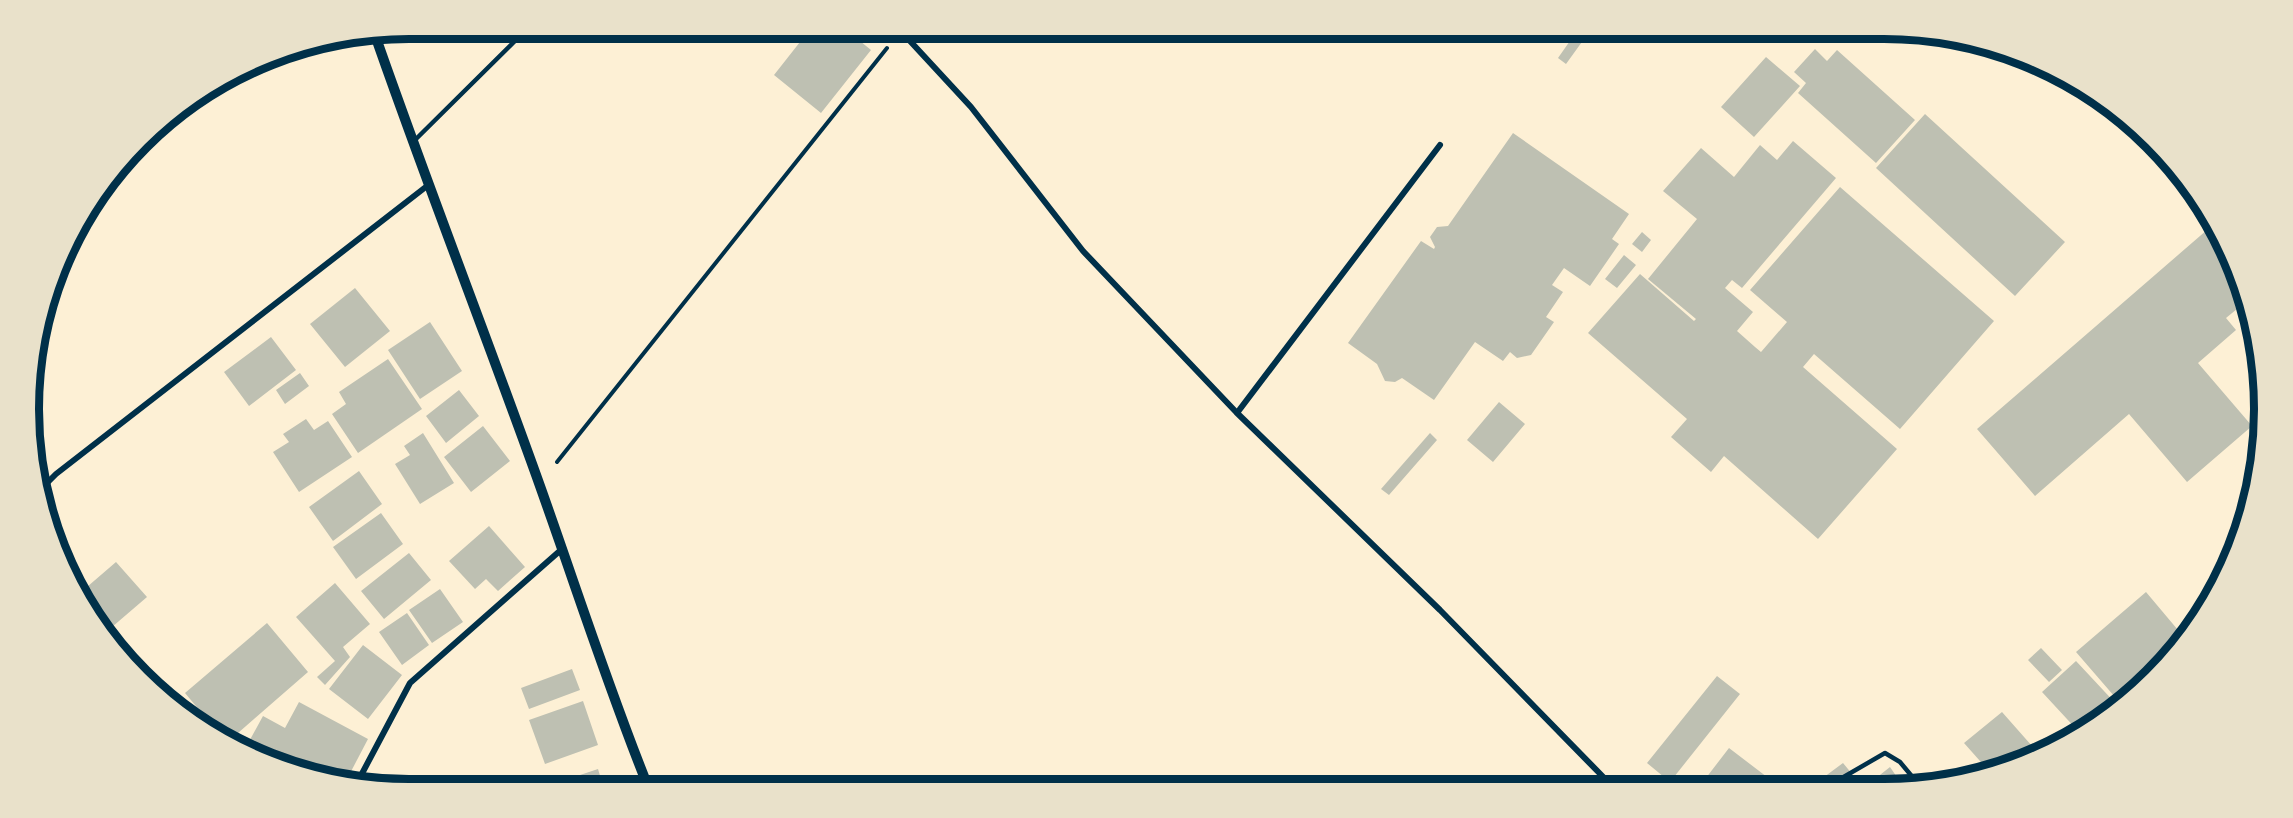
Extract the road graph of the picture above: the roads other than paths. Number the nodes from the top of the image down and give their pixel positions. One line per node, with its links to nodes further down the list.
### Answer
1 (517, 39): 4 (lane)
2 (908, 39): 7 (street)
3 (377, 41): 4 (street)
4 (412, 142): 6 (street)
5 (1440, 145): 7 (street)
6 (427, 186): 8 (street); 9 (street)
7 (1238, 413): 13 (street)
8 (47, 483)
9 (562, 549): 10 (street); 12 (street)
10 (361, 776)
11 (1913, 778): 14 (lane)
12 (645, 779)
13 (1605, 779)
14 (1840, 779)

